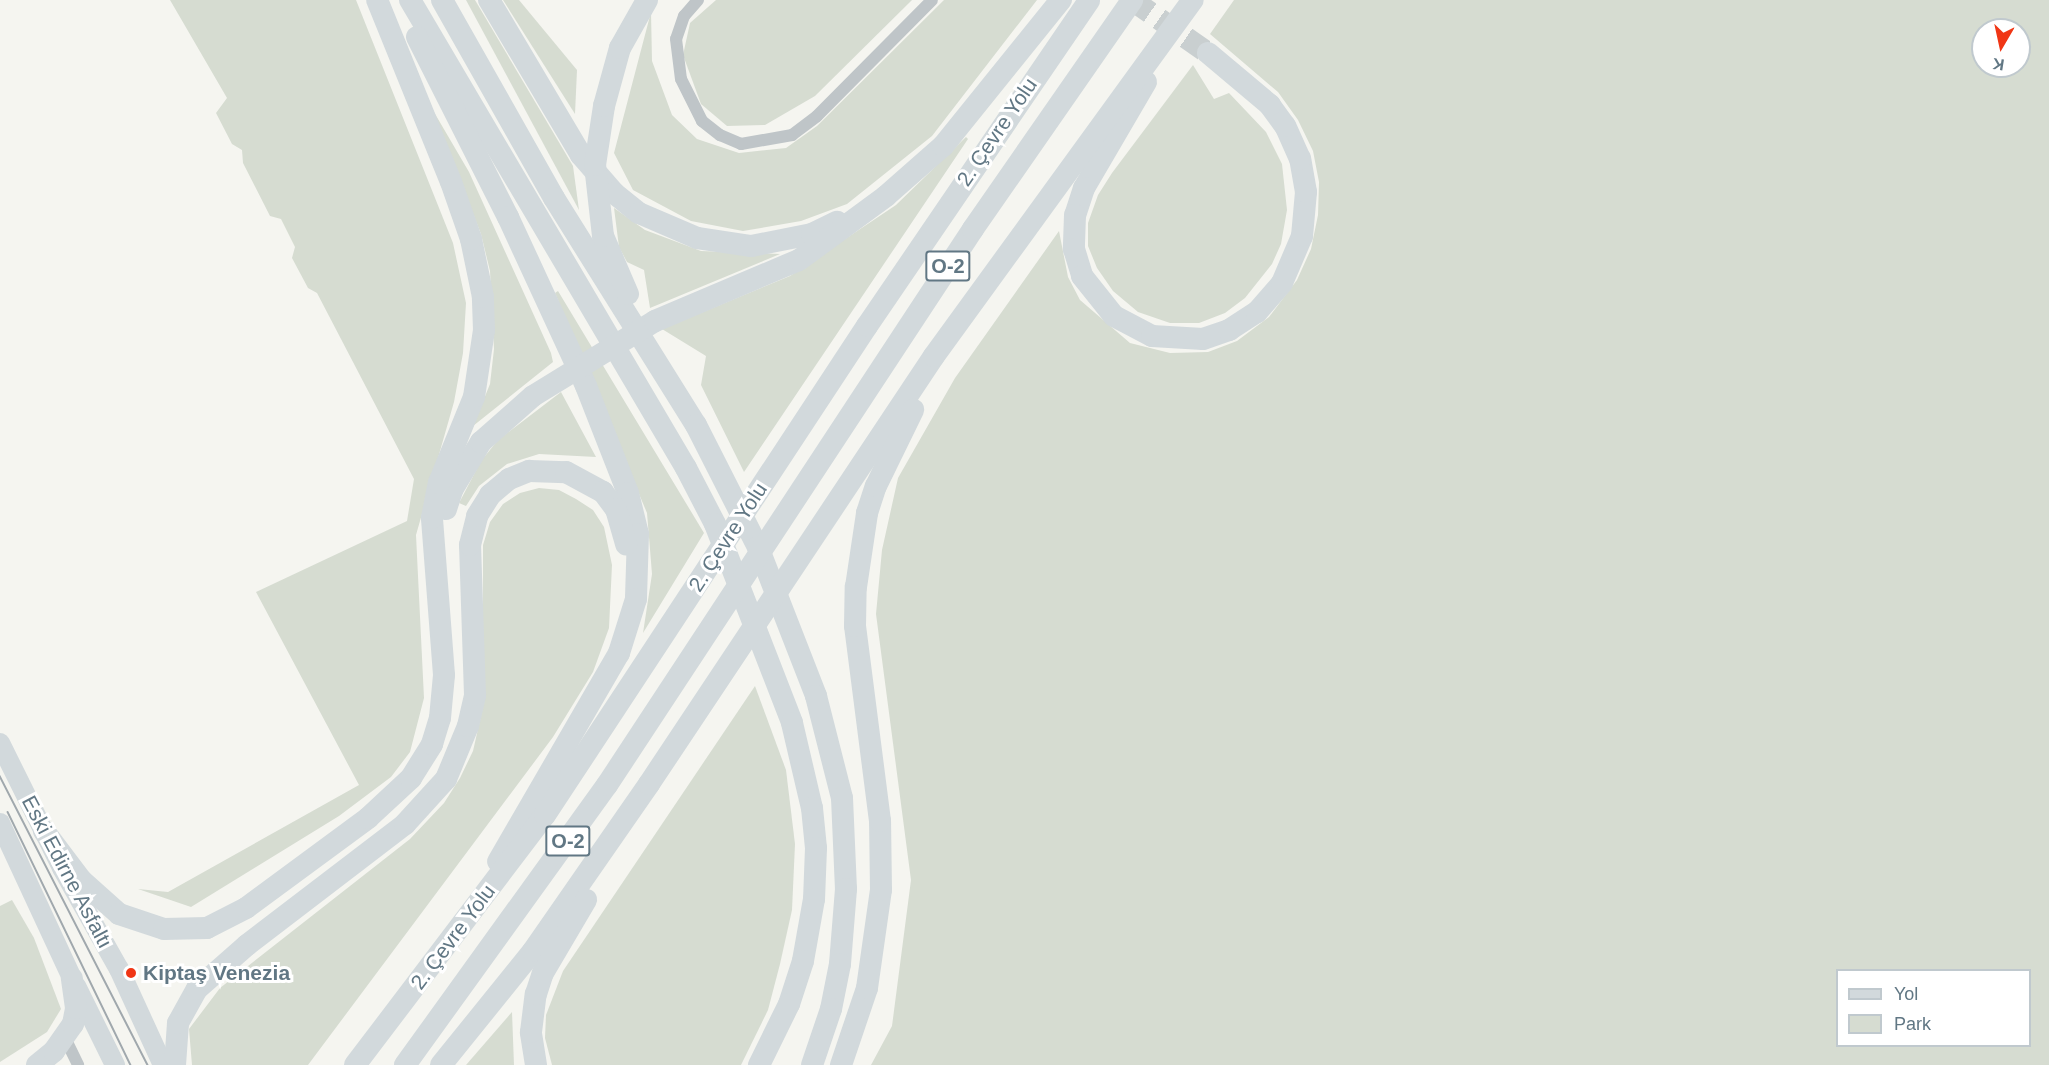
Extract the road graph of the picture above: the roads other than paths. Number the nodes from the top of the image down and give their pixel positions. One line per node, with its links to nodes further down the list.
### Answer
1 (377, 0): 18 (highway)
2 (400, 0): 19 (highway)
3 (410, 0): 37 (highway)
4 (442, 0): 17 (highway)
5 (489, 0): 15 (highway)
6 (647, 0): 17 (highway)
7 (698, 0): 8 (street)
8 (932, 0)
9 (1061, 0): 15 (highway)
10 (1089, 0): 24 (highway, 2. Çevre Yolu / O-2)
11 (1132, 0): 34 (highway, 2. Çevre Yolu / O-2)
12 (1193, 0): 13 (highway)
13 (1160, 47): 14 (highway); 16 (highway)
14 (1208, 53)
15 (886, 196): 18 (highway)
16 (983, 292): 21 (highway); 40 (highway)
17 (661, 366): 25 (highway)
18 (434, 569): 23 (highway)
19 (628, 624): 24 (highway); 32 (highway)
20 (0, 744): 23 (main road, Eski Edirne Asfaltı)
21 (649, 784): 35 (highway); 36 (highway)
22 (0, 823): 26 (main road, Eski Edirne Asfaltı)
23 (44, 831): 31 (main road, Eski Edirne Asfaltı)
24 (489, 888): 33 (highway, 2. Çevre Yolu / O-2)
25 (843, 927): 38 (highway); 39 (highway)
26 (72, 978): 27 (highway); 30 (main road, Eski Edirne Asfaltı)
27 (64, 1038): 28 (highway); 29 (street)
28 (37, 1065)
29 (78, 1065)
30 (115, 1065)
31 (163, 1065)
32 (175, 1065)
33 (355, 1065)
34 (405, 1065)
35 (441, 1065)
36 (536, 1065)
37 (759, 1065)
38 (795, 1065)
39 (812, 1065)
40 (841, 1065)

